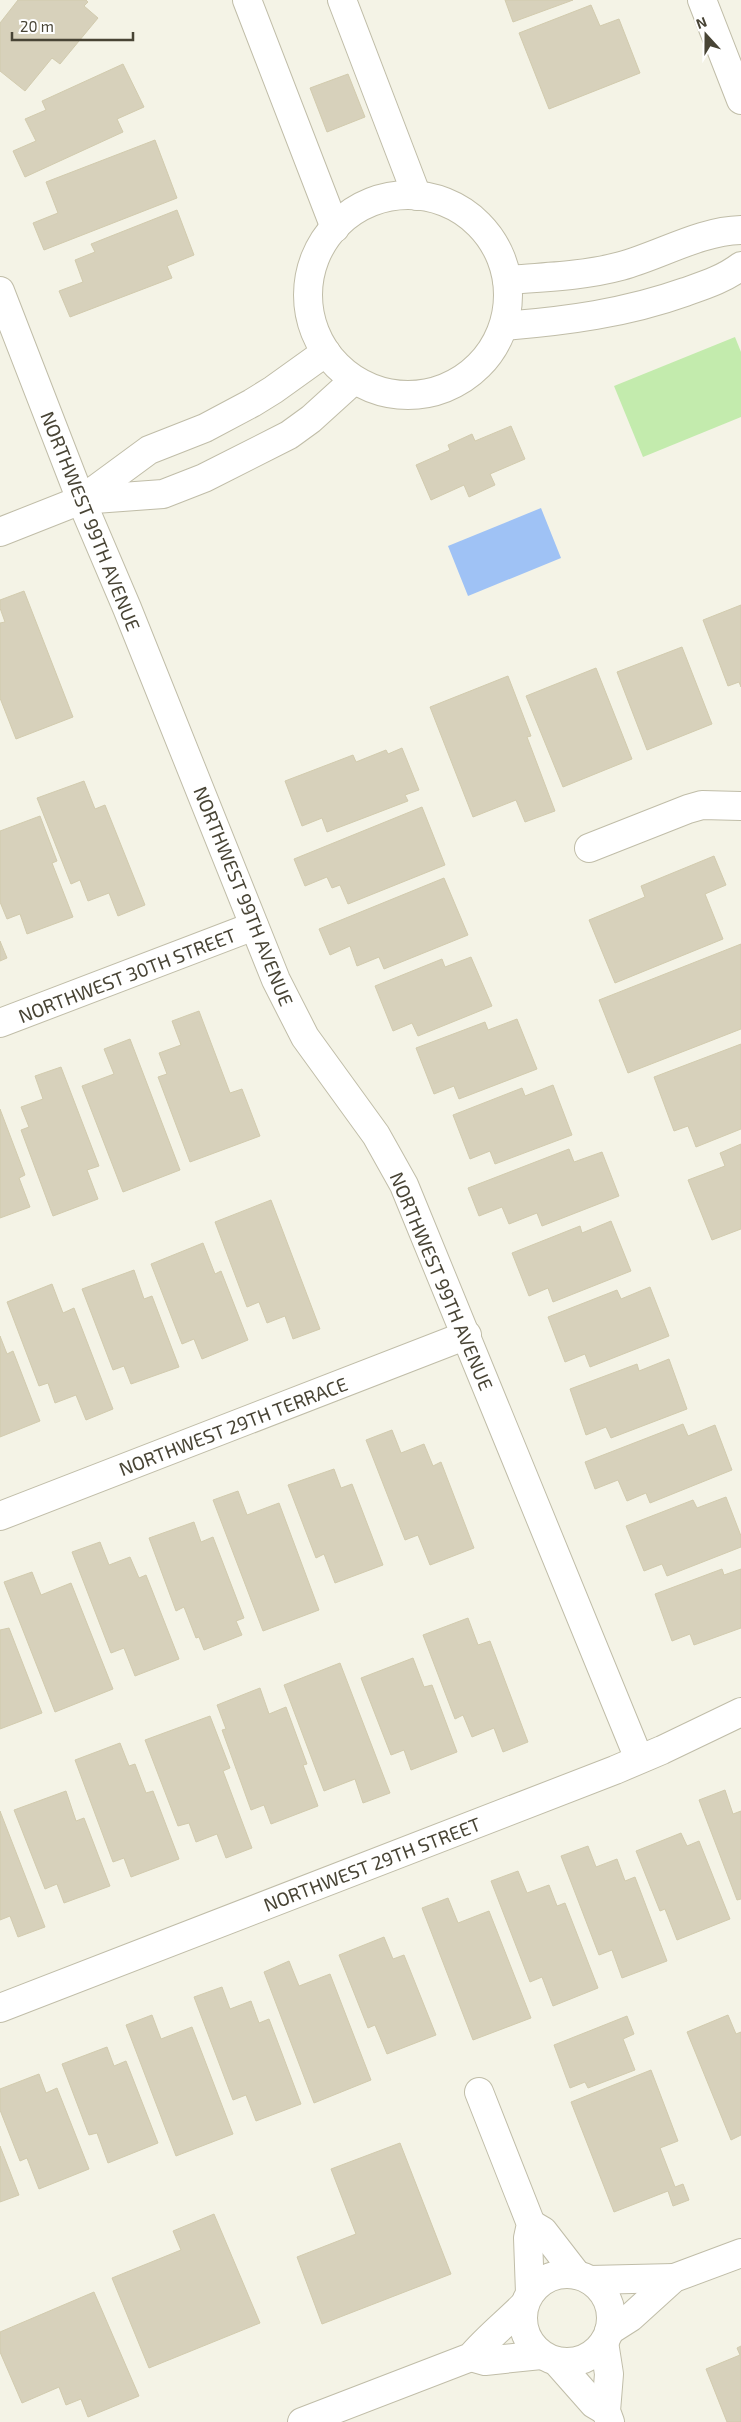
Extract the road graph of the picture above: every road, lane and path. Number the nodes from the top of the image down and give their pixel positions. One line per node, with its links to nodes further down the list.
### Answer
1 (247, 0): 6 (street)
2 (342, 0): 5 (street)
3 (702, 0): 4 (street)
4 (741, 100)
5 (417, 196): 6 (street); 9 (street)
6 (335, 228): 12 (street)
7 (741, 230): 9 (street)
8 (741, 266): 11 (street)
9 (507, 280): 11 (street)
10 (0, 291): 14 (street, NORTHWEST 99TH AVENUE)
11 (504, 326): 13 (street)
12 (326, 352): 13 (street); 14 (street)
13 (354, 380): 14 (street)
14 (81, 500): 15 (street); 18 (street, NORTHWEST 99TH AVENUE)
15 (0, 532)
16 (741, 806): 17 (street)
17 (589, 848)
18 (254, 926): 19 (street, NORTHWEST 30TH STREET); 20 (street, NORTHWEST 99TH AVENUE)
19 (0, 1023)
20 (467, 1335): 21 (street, NORTHWEST 29TH TERRACE); 23 (street, NORTHWEST 99TH AVENUE)
21 (0, 1516)
22 (741, 1712): 23 (street, NORTHWEST 29TH STREET)
23 (639, 1759): 24 (street, NORTHWEST 29TH STREET)
24 (0, 2008)
25 (478, 2092): 26 (street)
26 (530, 2224): 28 (street); 30 (street)
27 (741, 2253): 29 (street)
28 (584, 2277): 29 (street); 30 (street); 31 (street)
29 (674, 2278): 31 (street)
30 (526, 2300): 32 (street); 33 (street)
31 (607, 2336): 33 (street); 34 (street)
32 (471, 2357): 33 (street); 35 (street)
33 (549, 2358): 34 (street)
34 (608, 2417)
35 (302, 2422)

